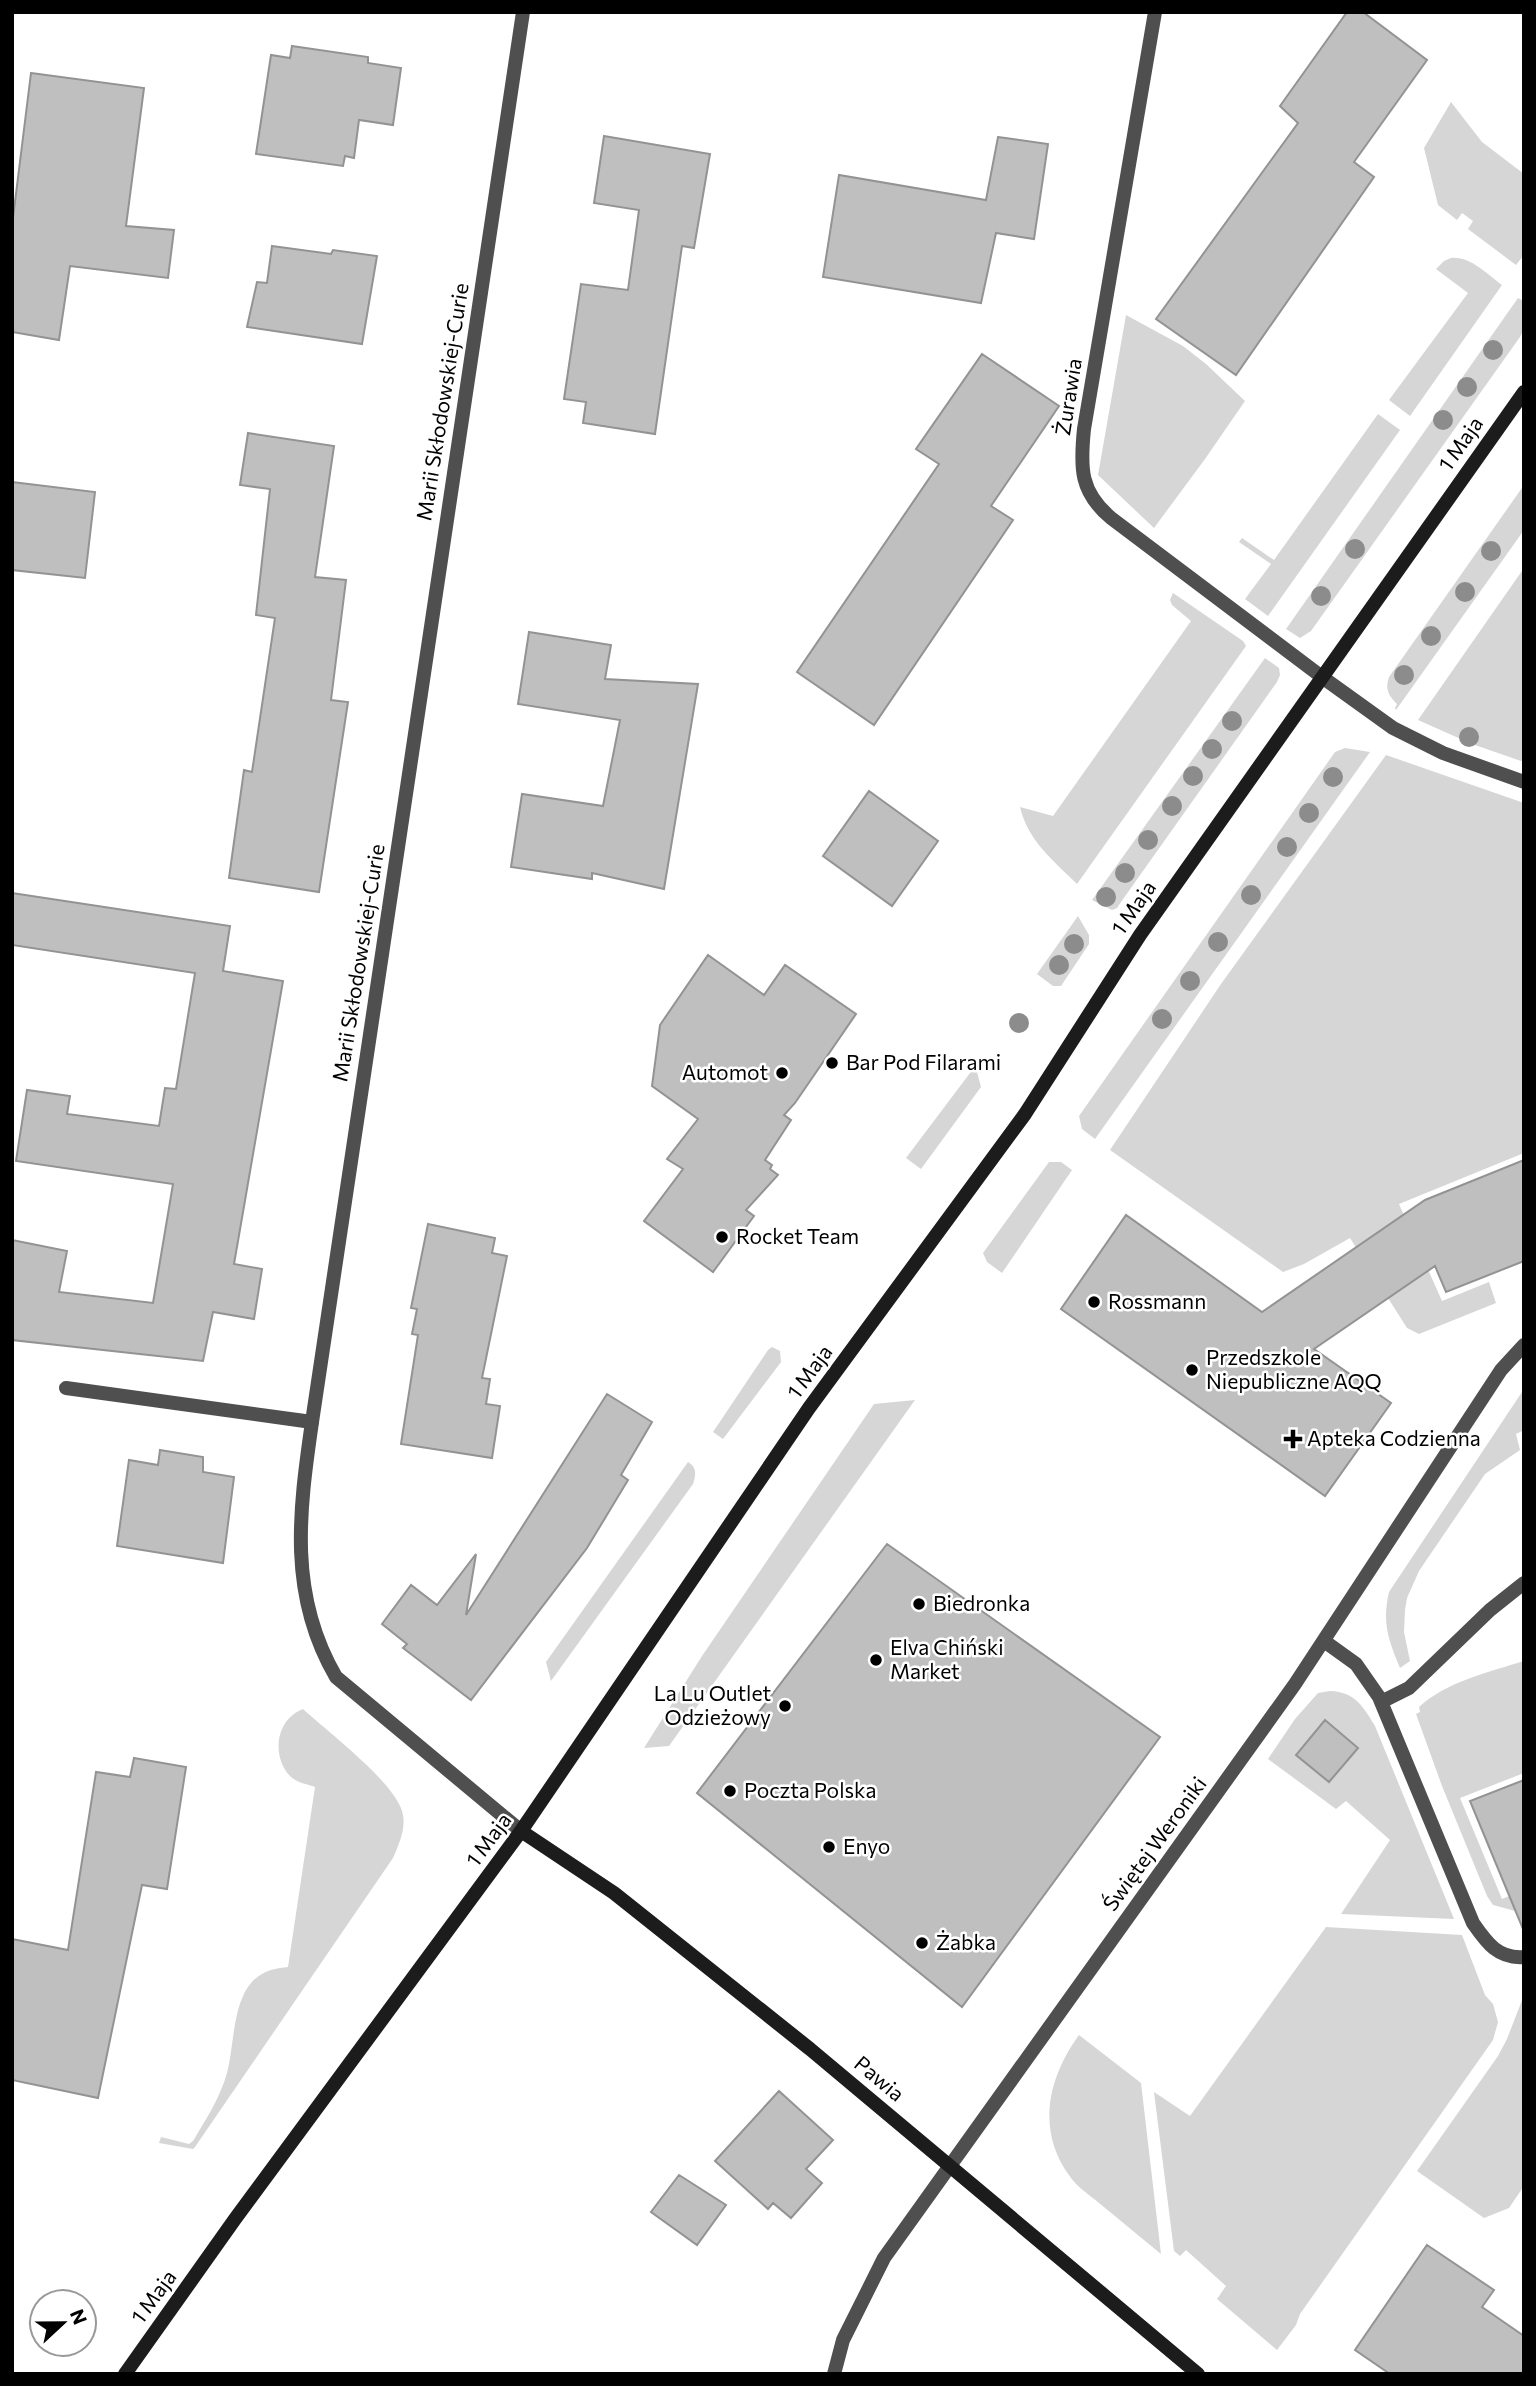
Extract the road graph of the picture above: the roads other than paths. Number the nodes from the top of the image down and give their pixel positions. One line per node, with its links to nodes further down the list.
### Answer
1 (523, 12): 8 (street, Marii Skłodowskiej-Curie)
2 (1155, 12): 4 (street, Żurawia)
3 (1524, 392): 4 (street, 1 Maja)
4 (1322, 677): 5 (street, Żurawia); 12 (street, 1 Maja)
5 (1524, 782)
6 (1524, 1345): 10 (street, Świętej Weroniki)
7 (66, 1388): 8 (street)
8 (312, 1422): 12 (street, Marii Skłodowskiej-Curie)
9 (1524, 1583): 11 (street)
10 (1324, 1641): 11 (street); 14 (street, Świętej Weroniki)
11 (1381, 1702): 13 (street)
12 (521, 1831): 14 (street, Pawia); 15 (street, 1 Maja)
13 (1524, 1957)
14 (951, 2165): 16 (street, Świętej Weroniki); 17 (street, Pawia)
15 (125, 2374)
16 (834, 2374)
17 (1198, 2374)

